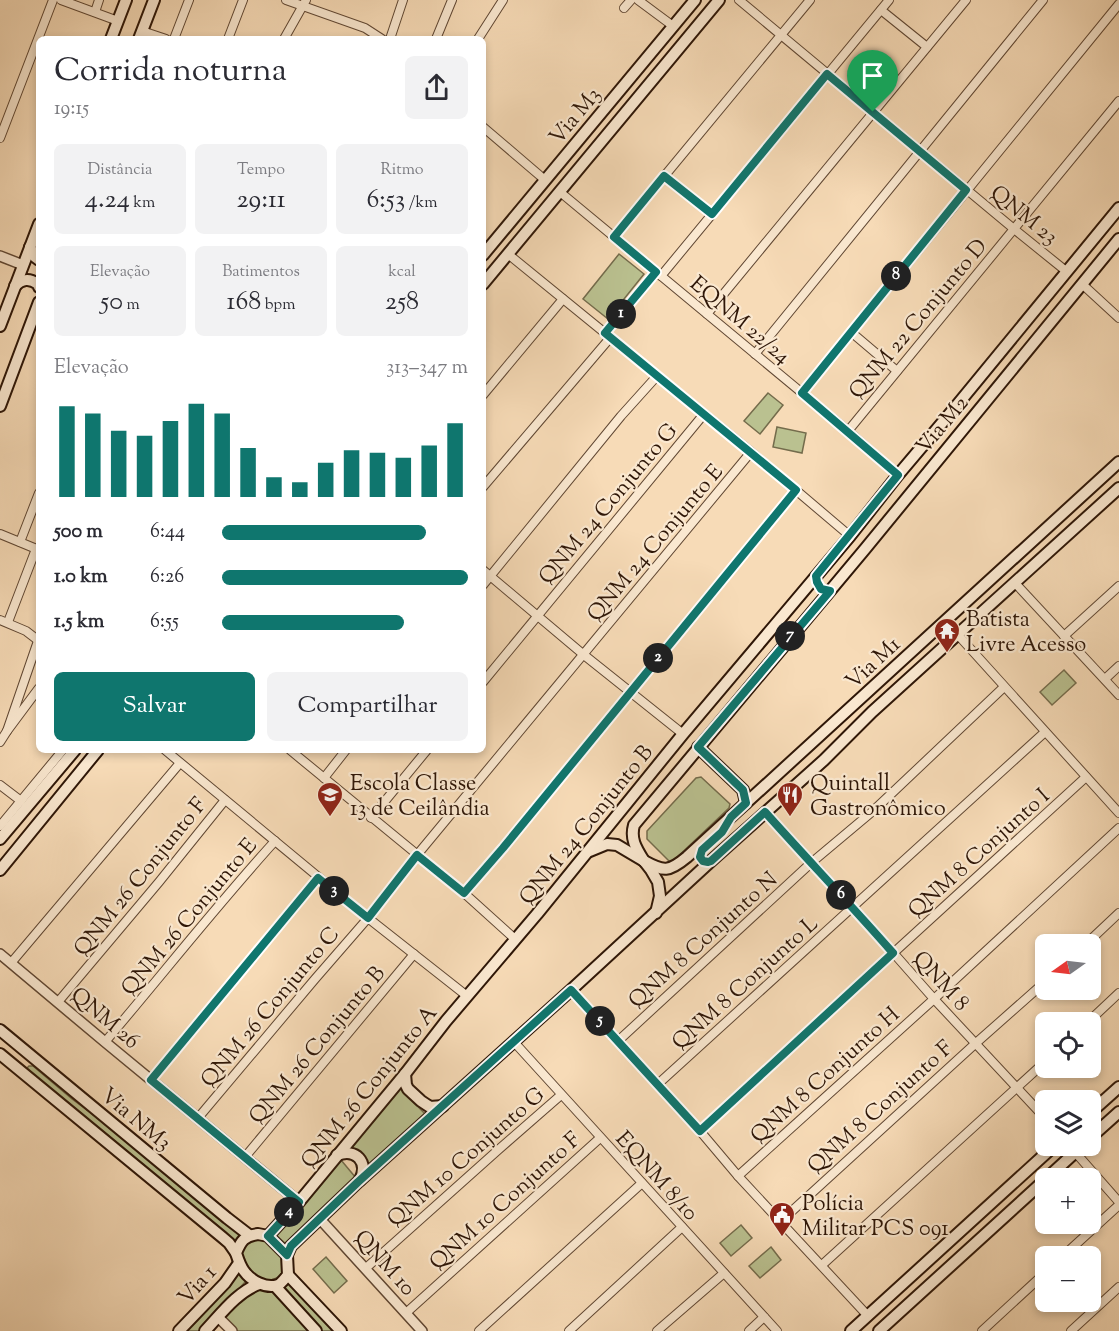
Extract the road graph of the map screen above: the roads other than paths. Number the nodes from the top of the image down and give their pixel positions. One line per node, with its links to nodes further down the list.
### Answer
1 (53, 0): 29 (street)
2 (61, 0): 25 (street)
3 (99, 0): 25 (street)
4 (126, 0): 26 (main road)
5 (154, 0): 28 (main road)
6 (189, 0): 31 (street)
7 (243, 0): 32 (street)
8 (286, 0): 21 (street)
9 (403, 0): 35 (street)
10 (450, 0): 36 (street)
11 (503, 0): 37 (street)
12 (631, 0): 23 (street)
13 (638, 0): 27 (street)
14 (695, 0): 27 (main road, Via M3); 41 (main road)
15 (719, 0): 41 (main road)
16 (740, 0): 38 (street, QNM 23)
17 (810, 0): 38 (street)
18 (889, 0): 24 (street)
19 (966, 0): 40 (street)
20 (1043, 0): 48 (street)
21 (305, 3): 33 (street); 34 (street)
22 (1119, 4): 52 (street)
23 (624, 8)
24 (881, 10): 40 (street); 42 (street)
25 (95, 12): 26 (street)
26 (118, 21): 30 (main road)
27 (673, 26): 45 (main road, Via M3)
28 (141, 35)
29 (39, 36)
30 (112, 36)
31 (175, 36)
32 (229, 36)
33 (286, 36)
34 (377, 36)
35 (391, 36)
36 (437, 36)
37 (480, 36)
38 (781, 36): 42 (street, QNM 23); 49 (street)
39 (36, 44): 47 (street)
40 (927, 47): 44 (street)
41 (677, 51): 51 (main road)
42 (827, 74): 44 (street, QNM 23); 54 (street)
43 (1119, 101): 55 (street, QNM 22 Conjunto D)
44 (873, 112): 48 (street, QNM 23); 73 (street)
45 (592, 123): 50 (main road, Via M3); 51 (main road)
46 (486, 130): 50 (street)
47 (0, 138)
48 (920, 151): 52 (street, QNM 23); 78 (street)
49 (664, 176): 54 (street); 57 (street)
50 (545, 180): 60 (main road, Via M3)
51 (562, 190): 57 (street, EQNM 22/24); 61 (main road)
52 (966, 190): 55 (street, QNM 23); 76 (street)
53 (1119, 208): 65 (main road, QNM 24 Conjunto B)
54 (712, 214): 66 (street)
55 (1014, 229): 65 (street, QNM 23); 79 (street, QNM 22 Conjunto D)
56 (36, 232): 59 (main road)
57 (614, 237): 66 (street, EQNM 22/24)
58 (1119, 239): 69 (main road, Via M2)
59 (30, 247): 63 (main road); 64 (main road)
60 (486, 253)
61 (508, 254): 67 (main road); 71 (street)
62 (0, 256): 64 (street)
63 (36, 258)
64 (23, 265): 70 (main road)
65 (1066, 271): 84 (main road, QNM 24 Conjunto B)
66 (658, 274): 73 (street, EQNM 22/24); 77 (street)
67 (486, 280)
68 (36, 283): 70 (main road)
69 (1082, 284): 74 (street); 86 (main road, Via M2)
70 (15, 286): 75 (main road)
71 (563, 299): 77 (street); 81 (street)
72 (36, 310): 83 (main road)
73 (707, 314): 78 (street, EQNM 22/24)
74 (1119, 318)
75 (0, 326)
76 (851, 332): 79 (street); 82 (street)
77 (607, 336): 80 (street); 94 (street)
78 (754, 354): 82 (street, EQNM 22/24)
79 (897, 371): 88 (street, QNM 22 Conjunto D)
80 (657, 376): 85 (street); 105 (street)
81 (486, 391)
82 (802, 393): 88 (street, EQNM 22/24)
83 (0, 406)
84 (953, 410): 86 (main road); 87 (main road, QNM 24 Conjunto B)
85 (704, 414): 90 (street); 114 (street, QNM 24 Conjunto G)
86 (970, 420): 89 (main road, Via M2)
87 (939, 426): 89 (main road); 92 (main road, QNM 24 Conjunto B)
88 (848, 431): 92 (street, EQNM 22/24)
89 (951, 443): 110 (main road, Via M2)
90 (751, 452): 96 (street); 120 (street, QNM 24 Conjunto E)
91 (1119, 462): 93 (main road, Via M1)
92 (898, 475): 100 (main road, QNM 24 Conjunto B)
93 (1098, 482): 98 (main road); 112 (main road, Via M1)
94 (486, 484)
95 (1119, 488): 98 (main road)
96 (796, 490): 100 (street); 128 (street)
97 (36, 501): 101 (street)
98 (1087, 517): 108 (main road)
99 (0, 534): 101 (street)
100 (850, 536): 106 (main road, QNM 24 Conjunto B)
101 (20, 542): 102 (street)
102 (36, 548)
103 (36, 553): 115 (street)
104 (486, 573): 105 (street)
105 (490, 576): 107 (street); 114 (street)
106 (816, 576): 110 (main road); 111 (main road, QNM 24 Conjunto B)
107 (486, 581)
108 (1015, 584): 116 (main road); 117 (street)
109 (1119, 586): 117 (street)
110 (830, 591): 113 (main road, Via M2)
111 (801, 593): 113 (main road); 133 (main road, QNM 24 Conjunto B)
112 (968, 600): 122 (main road, Via M1); 123 (main road)
113 (816, 606): 135 (main road, Via M2)
114 (537, 616): 120 (street); 124 (street, QNM 24 Conjunto G)
115 (4, 621): 118 (street)
116 (958, 636): 123 (main road); 126 (street)
117 (1064, 636): 125 (street)
118 (36, 639)
119 (36, 649): 131 (street)
120 (584, 655): 128 (street); 163 (street, QNM 24 Conjunto E)
121 (1119, 666): 125 (street)
122 (895, 667): 130 (main road); 150 (main road, Via M1)
123 (920, 669): 130 (main road)
124 (486, 678)
125 (1104, 679): 129 (street)
126 (1004, 687): 132 (street); 166 (street, QNM 8 Conjunto N)
127 (36, 692): 131 (street)
128 (631, 692): 133 (street); 169 (street)
129 (1119, 695)
130 (872, 712): 154 (main road)
131 (6, 731): 134 (street)
132 (1045, 732): 146 (street); 170 (street, QNM 8 Conjunto L)
133 (683, 734): 162 (main road, QNM 24 Conjunto B)
134 (0, 742)
135 (698, 747): 149 (main road); 164 (main road, Via M2)
136 (69, 753): 152 (street)
137 (69, 753): 160 (main road)
138 (70, 753): 145 (main road)
139 (95, 753): 145 (main road)
140 (168, 753): 144 (street)
141 (294, 753): 147 (street)
142 (344, 753): 147 (street)
143 (425, 753): 157 (street)
144 (180, 763): 151 (street); 179 (street)
145 (84, 766): 167 (main road)
146 (1086, 777): 155 (street); 176 (street, QNM 8 Conjunto I)
147 (324, 778): 157 (street)
148 (0, 785): 152 (street)
149 (743, 790): 150 (main road); 153 (main road)
150 (756, 793): 153 (main road, Via M1)
151 (225, 800): 161 (street); 185 (street, QNM 26 Conjunto F)
152 (21, 801): 158 (street)
153 (746, 803): 156 (main road, Via M1)
154 (765, 812): 165 (main road); 166 (street, QNM 8)
155 (1119, 813)
156 (731, 817): 164 (main road, Via M1); 165 (main road)
157 (371, 818): 163 (street)
158 (0, 826)
159 (1119, 828): 184 (street, QNM 8 Conjunto H)
160 (0, 839)
161 (275, 841): 168 (street); 189 (street, QNM 26 Conjunto E)
162 (588, 852): 164 (main road); 175 (main road, QNM 24 Conjunto B)
163 (417, 855): 169 (street); 173 (street, QNM 26 Conjunto C)
164 (644, 861): 171 (main road, Via M2)
165 (711, 861): 171 (main road)
166 (811, 864): 170 (street, QNM 8); 188 (street, QNM 8 Conjunto N)
167 (0, 870)
168 (318, 878): 173 (street); 198 (street)
169 (464, 893): 175 (street)
170 (853, 907): 176 (street, QNM 8); 199 (street, QNM 8 Conjunto L)
171 (656, 913): 180 (main road)
172 (1119, 913): 174 (street)
173 (368, 918): 178 (street); 207 (street, QNM 26 Conjunto C)
174 (1096, 934)
175 (515, 939): 183 (main road)
176 (893, 953): 184 (street, QNM 8); 209 (street, QNM 8 Conjunto I)
177 (0, 954): 179 (street, QNM 26)
178 (414, 954): 183 (street); 215 (street, QNM 26 Conjunto B)
179 (11, 963): 185 (street, QNM 26)
180 (571, 990): 188 (street); 190 (main road)
181 (1035, 990): 191 (street, QNM 8 Conjunto F)
182 (1119, 993): 186 (street)
183 (467, 996): 197 (main road, QNM 26 Conjunto A)
184 (934, 999): 191 (street, QNM 8); 217 (street, QNM 8 Conjunto H)
185 (58, 1002): 189 (street, QNM 26)
186 (1099, 1012)
187 (0, 1030): 192 (main road, Via NM3)
188 (618, 1041): 199 (street)
189 (105, 1042): 198 (street, QNM 26)
190 (514, 1042): 202 (street, EQNM 8/10); 204 (main road)
191 (975, 1042): 200 (street, QNM 8); 225 (street, QNM 8 Conjunto F)
192 (18, 1045): 193 (main road); 194 (main road, Via NM3)
193 (3, 1056): 196 (main road, Via NM3)
194 (37, 1060): 196 (main road); 227 (main road, Via NM3)
195 (1035, 1071): 200 (street)
196 (24, 1074): 231 (main road, Via NM3)
197 (405, 1074): 204 (main road); 211 (main road, QNM 26 Conjunto A)
198 (151, 1080): 207 (street, QNM 26)
199 (658, 1084): 209 (street)
200 (1016, 1087): 205 (street, QNM 8); 232 (street)
201 (1119, 1087): 203 (main road)
202 (561, 1095): 210 (street, EQNM 8/10); 233 (street, QNM 10 Conjunto G)
203 (1101, 1103)
204 (443, 1106): 218 (main road)
205 (1035, 1107)
206 (1119, 1112): 208 (main road)
207 (198, 1118): 215 (street, QNM 26)
208 (1101, 1128)
209 (700, 1131): 217 (street)
210 (600, 1138): 219 (street, EQNM 8/10); 242 (street, QNM 10 Conjunto F)
211 (337, 1155): 218 (main road); 221 (main road, QNM 26 Conjunto A)
212 (1043, 1156): 223 (main road)
213 (1071, 1156): 216 (main road)
214 (1084, 1156): 222 (street)
215 (245, 1157): 221 (street, QNM 26)
216 (1058, 1168)
217 (738, 1176): 225 (street)
218 (358, 1182): 224 (main road)
219 (642, 1183): 226 (street, EQNM 8/10); 253 (street)
220 (1035, 1189): 234 (main road)
221 (299, 1202): 228 (main road)
222 (1119, 1203): 229 (street)
223 (987, 1208): 234 (main road); 236 (main road)
224 (320, 1219): 230 (main road); 233 (street, QNM 10)
225 (781, 1221): 232 (street)
226 (682, 1227): 235 (street, EQNM 8/10); 254 (street)
227 (249, 1235): 228 (main road); 231 (main road)
228 (268, 1236): 230 (main road)
229 (1074, 1246)
230 (287, 1255): 237 (main road)
231 (238, 1258): 239 (main road); 247 (main road, Via 1)
232 (822, 1265): 243 (street)
233 (366, 1268): 242 (street, QNM 10)
234 (945, 1270): 246 (main road)
235 (724, 1273): 245 (street, EQNM 8/10); 255 (street)
236 (914, 1274): 243 (main road); 246 (main road)
237 (288, 1275): 240 (main road); 251 (main road)
238 (1035, 1282): 259 (street)
239 (259, 1284): 240 (main road); 244 (main road, Via 1)
240 (275, 1286): 250 (main road)
241 (1119, 1287): 260 (street)
242 (406, 1313): 252 (street, QNM 10)
243 (868, 1316): 258 (main road)
244 (218, 1317): 248 (main road, Via 1); 249 (street)
245 (764, 1317): 256 (street); 257 (street, EQNM 8/10)
246 (882, 1329)
247 (179, 1331)
248 (205, 1331)
249 (231, 1331)
250 (316, 1331)
251 (341, 1331)
252 (422, 1331)
253 (479, 1331)
254 (569, 1331)
255 (657, 1331)
256 (749, 1331)
257 (777, 1331)
258 (851, 1331)
259 (982, 1331)
260 (1071, 1331)

